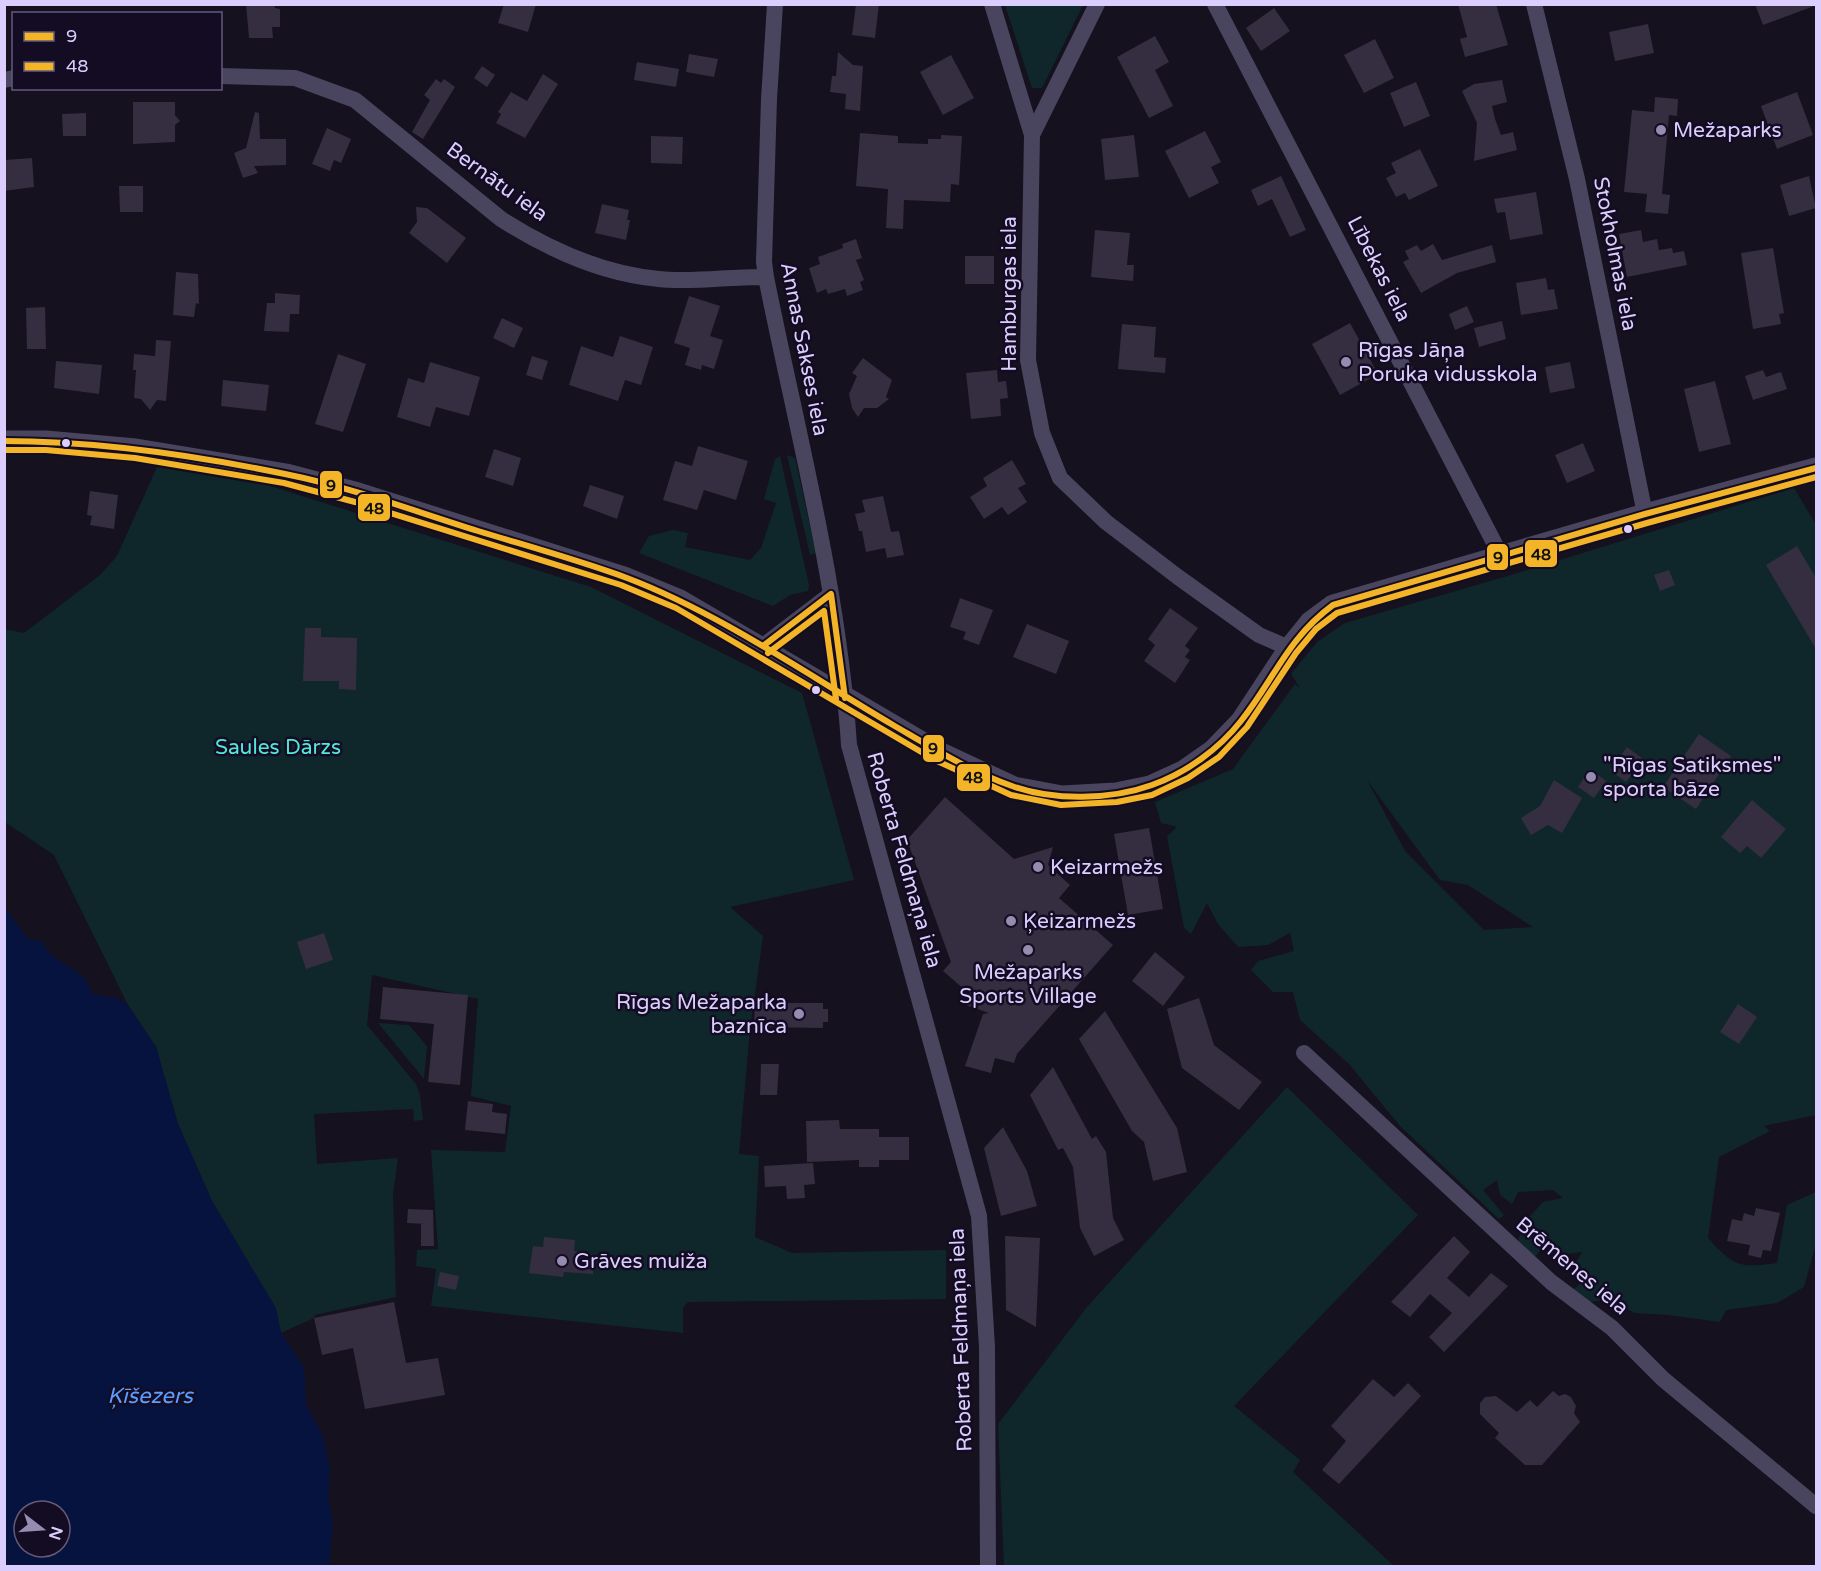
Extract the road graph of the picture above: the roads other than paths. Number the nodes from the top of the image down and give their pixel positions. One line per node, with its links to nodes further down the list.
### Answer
1 (776, 4): 8 (street, Annas Sakses iela)
2 (992, 4): 7 (street, Hamburgas iela)
3 (1097, 4): 7 (street)
4 (1215, 4): 12 (street, Lībekas iela)
5 (1534, 4): 11 (street, Stokholmas iela)
6 (222, 76): 8 (street, Bernātu iela)
7 (1032, 135): 15 (street, Hamburgas iela)
8 (766, 277): 13 (street, Annas Sakses iela)
9 (4, 441): 14 (street)
10 (1816, 468): 11 (street)
11 (1645, 514): 12 (street)
12 (1501, 556): 15 (street)
13 (831, 594): 14 (street); 16 (street, Annas Sakses iela)
14 (763, 646): 16 (street)
15 (1289, 648): 16 (street)
16 (845, 698): 19 (street, Roberta Feldmaņa iela)
17 (1304, 1053): 18 (street, Brēmenes iela)
18 (1816, 1506)
19 (988, 1566)

